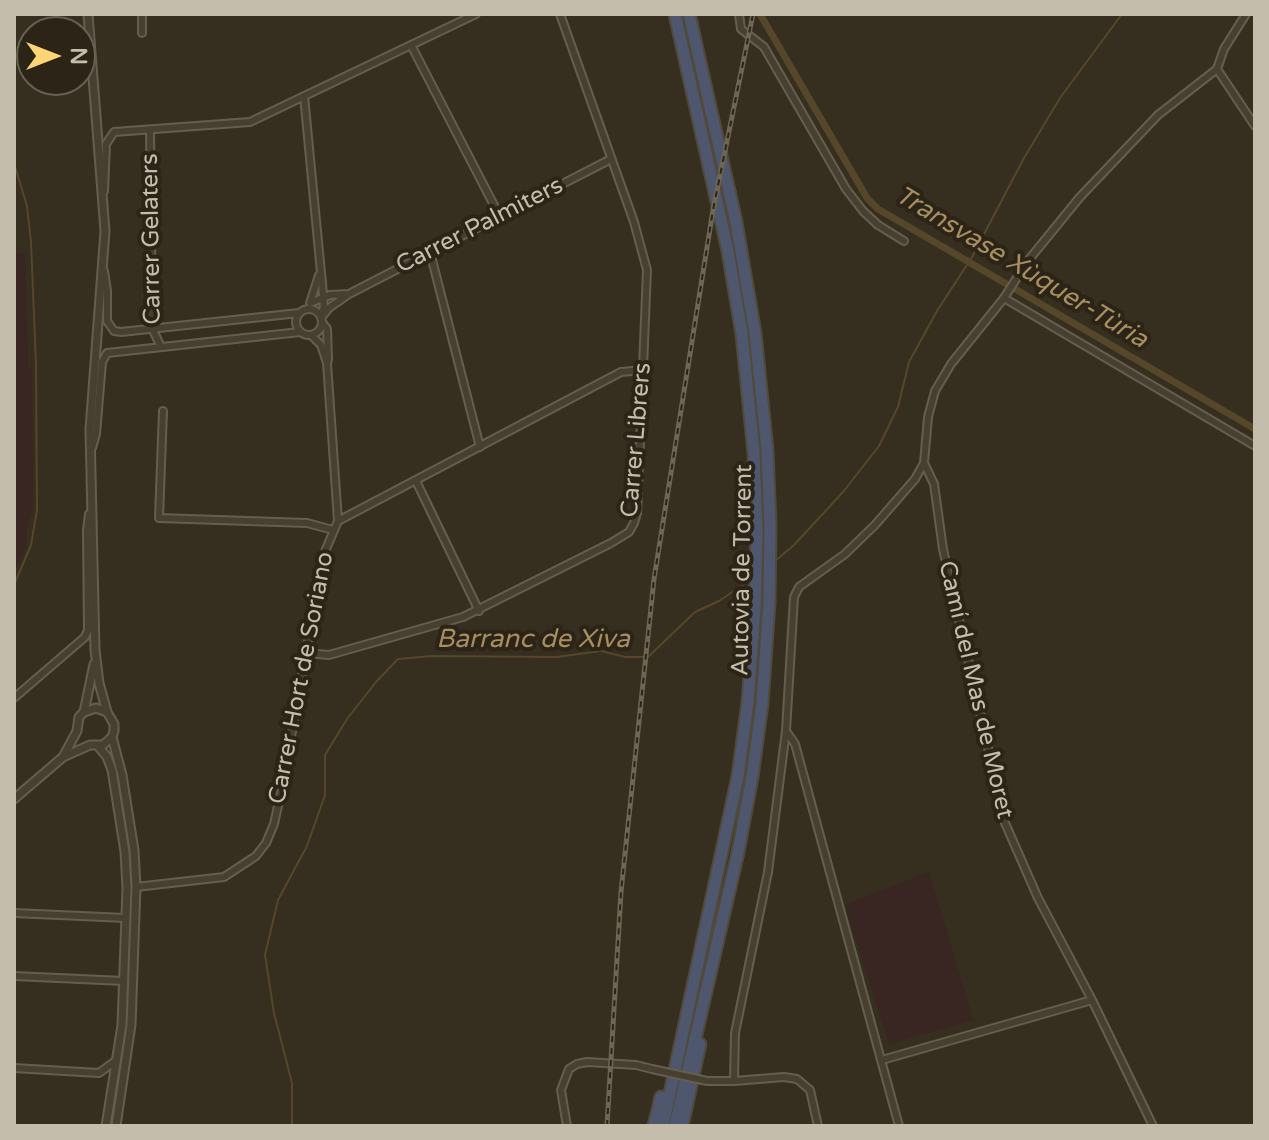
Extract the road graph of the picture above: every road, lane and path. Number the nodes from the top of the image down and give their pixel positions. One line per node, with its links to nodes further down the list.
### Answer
1 (90, 14): 16 (street)
2 (142, 14): 9 (street)
3 (476, 14): 10 (street)
4 (560, 14): 15 (street, Carrer Librers)
5 (675, 14): 58 (highway, Autovia de Torrent)
6 (689, 14): 56 (highway, Autovia de Torrent)
7 (739, 14): 18 (street)
8 (1246, 14): 11 (street)
9 (142, 33)
10 (411, 45): 12 (street); 17 (street)
11 (1217, 69): 13 (street); 25 (street)
12 (304, 96): 14 (street); 21 (street)
13 (1255, 126)
14 (150, 131): 16 (street); 30 (street, Carrer Gelaters)
15 (611, 159): 17 (street, Carrer Palmiters); 35 (street, Carrer Librers)
16 (103, 198): 20 (street)
17 (499, 215): 19 (street, Carrer Palmiters)
18 (904, 241)
19 (430, 252): 24 (street, Carrer Palmiters); 38 (street)
20 (104, 271): 30 (street); 39 (street)
21 (319, 272): 22 (street); 27 (street)
22 (322, 283): 23 (street); 26 (street)
23 (337, 294): 24 (street, Carrer Palmiters); 26 (street, Carrer Palmiters)
24 (349, 294): 29 (street, Carrer Palmiters)
25 (1007, 295): 37 (street); 40 (street)
26 (323, 297): 27 (street, Carrer Palmiters); 29 (street)
27 (309, 306): 28 (street); 29 (street)
28 (299, 313): 30 (street); 31 (street)
29 (321, 318): 32 (street); 34 (street)
30 (152, 328): 33 (street, Carrer Gelaters)
31 (300, 332): 32 (street); 33 (street)
32 (311, 335): 34 (street)
33 (160, 345): 39 (street)
34 (327, 363): 43 (street)
35 (644, 370): 38 (street, Carrer Hort de Soriano); 45 (street, Carrer Librers)
36 (163, 411): 44 (street)
37 (1255, 446)
38 (480, 447): 41 (street, Carrer Hort de Soriano)
39 (91, 452): 42 (street)
40 (924, 463): 52 (street); 64 (street, Camí del Mas de Moret)
41 (416, 481): 43 (street, Carrer Hort de Soriano); 45 (street)
42 (92, 499): 46 (street); 48 (street)
43 (338, 521): 44 (street, Carrer Hort de Soriano)
44 (333, 530): 47 (street, Carrer Hort de Soriano)
45 (479, 611): 47 (street, Carrer Librers)
46 (95, 650): 49 (street); 50 (street)
47 (306, 653): 59 (street, Carrer Hort de Soriano)
48 (14, 698)
49 (84, 712): 50 (street); 51 (street)
50 (107, 712): 53 (street)
51 (77, 731): 54 (street); 55 (street)
52 (786, 731): 66 (street); 69 (street)
53 (112, 737): 54 (street); 59 (street)
54 (94, 746): 55 (street); 61 (street)
55 (63, 757): 57 (street)
56 (752, 777): 76 (highway, Autovia de Torrent); 77 (highway)
57 (14, 799)
58 (724, 848): 74 (highway); 75 (highway, Autovia de Torrent)
59 (136, 887): 72 (street)
60 (14, 913): 61 (street)
61 (126, 918): 63 (street)
62 (14, 976): 63 (street)
63 (124, 981): 65 (street)
64 (1092, 1000): 66 (street); 80 (street, Camí del Mas de Moret)
65 (117, 1058): 68 (street); 70 (street)
66 (882, 1060): 79 (street)
67 (14, 1068): 68 (street)
68 (99, 1073): 70 (street)
69 (734, 1081): 73 (street, bridge); 78 (street)
70 (112, 1089): 71 (street)
71 (106, 1126)
72 (116, 1126)
73 (567, 1126)
74 (654, 1126)
75 (663, 1126)
76 (675, 1126)
77 (682, 1126)
78 (818, 1126)
79 (899, 1126)
80 (1153, 1126)

